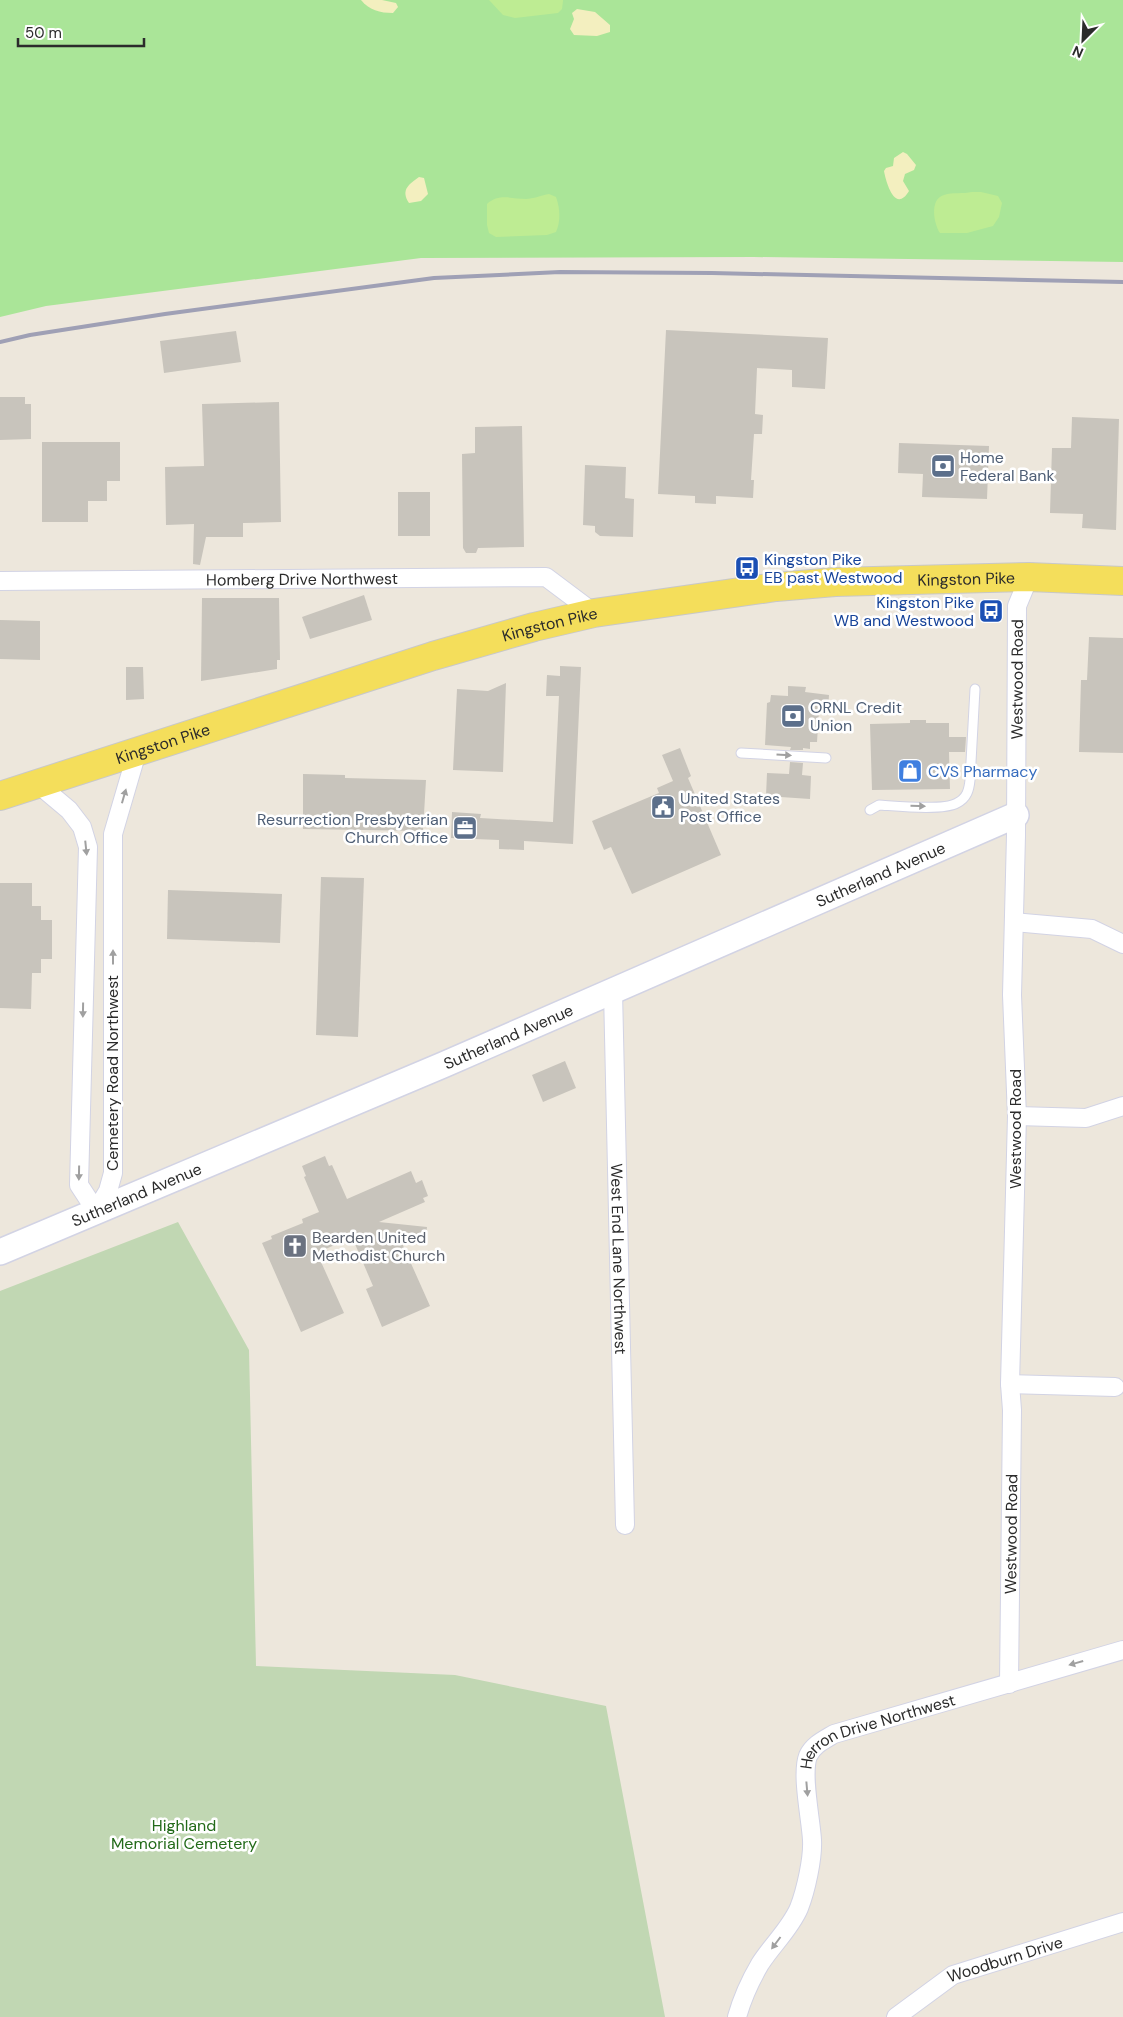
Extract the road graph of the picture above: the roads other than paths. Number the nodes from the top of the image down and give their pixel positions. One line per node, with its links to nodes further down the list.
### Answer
1 (1028, 577): 3 (main road, Kingston Pike); 4 (main road, Kingston Pike); 12 (street, Westwood Road)
2 (0, 581): 4 (street, Homberg Drive Northwest)
3 (1123, 581)
4 (594, 613): 6 (main road, Kingston Pike)
5 (975, 689): 11 (lane, one-way to 5)
6 (137, 752): 9 (main road, Kingston Pike); 18 (street, Cemetery Road Northwest, one-way to 6)
7 (741, 753): 8 (lane, one-way to 8)
8 (826, 758)
9 (38, 784): 10 (main road, Kingston Pike); 18 (street, Cemetery Road Northwest, one-way to 18)
10 (0, 796)
11 (870, 810)
12 (1016, 815): 13 (street, Westwood Road); 15 (street, Sutherland Avenue)
13 (1014, 922): 14 (street); 17 (street, Westwood Road)
14 (1123, 944)
15 (613, 991): 18 (street, Sutherland Avenue); 22 (street, West End Lane Northwest)
16 (1123, 1106): 17 (street)
17 (1017, 1116): 20 (street, Westwood Road)
18 (96, 1211): 19 (street, Sutherland Avenue)
19 (0, 1252)
20 (1010, 1384): 21 (street); 24 (street, Westwood Road)
21 (1115, 1387)
22 (626, 1525)
23 (1123, 1650): 24 (street, Herron Drive Northwest, one-way to 24)
24 (1009, 1684): 26 (street, Herron Drive Northwest, one-way to 26)
25 (1123, 1922): 27 (street, Woodburn Drive)
26 (737, 2017)
27 (896, 2017)

